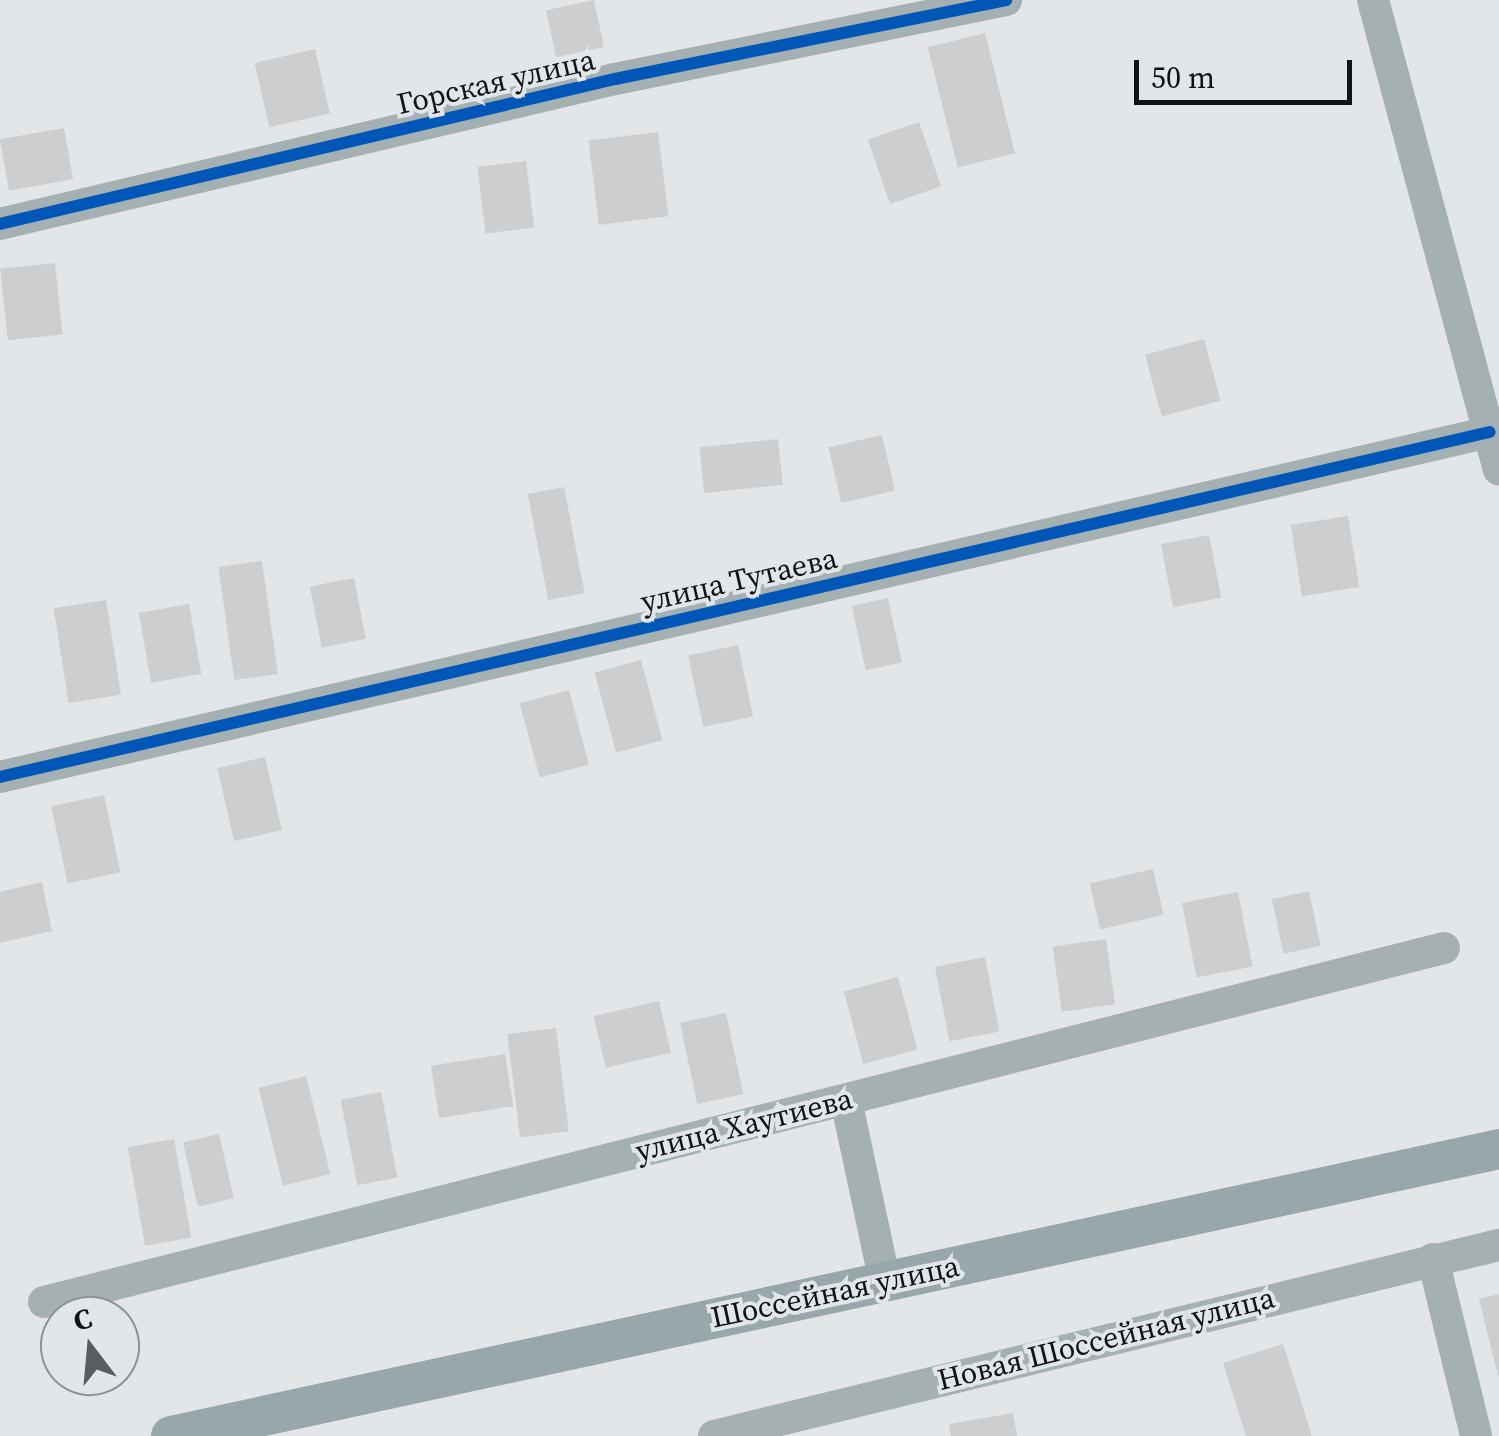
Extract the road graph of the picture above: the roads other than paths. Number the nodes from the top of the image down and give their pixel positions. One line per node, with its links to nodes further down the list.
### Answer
1 (1006, 0): 3 (street, Горская улица)
2 (1372, 0): 4 (street)
3 (0, 224)
4 (1490, 432): 5 (street); 6 (street, улица Тутаева)
5 (1499, 469)
6 (0, 777)
7 (1444, 948): 8 (street, улица Хаутиева)
8 (846, 1100): 12 (street); 13 (street, улица Хаутиева)
9 (1499, 1148): 12 (main road, Шоссейная улица)
10 (1499, 1245): 11 (street, Новая Шоссейная улица)
11 (1433, 1258): 15 (street, Новая Шоссейная улица); 16 (street)
12 (885, 1282): 14 (main road, Шоссейная улица)
13 (68, 1296)
14 (171, 1436)
15 (714, 1436)
16 (1476, 1436)

